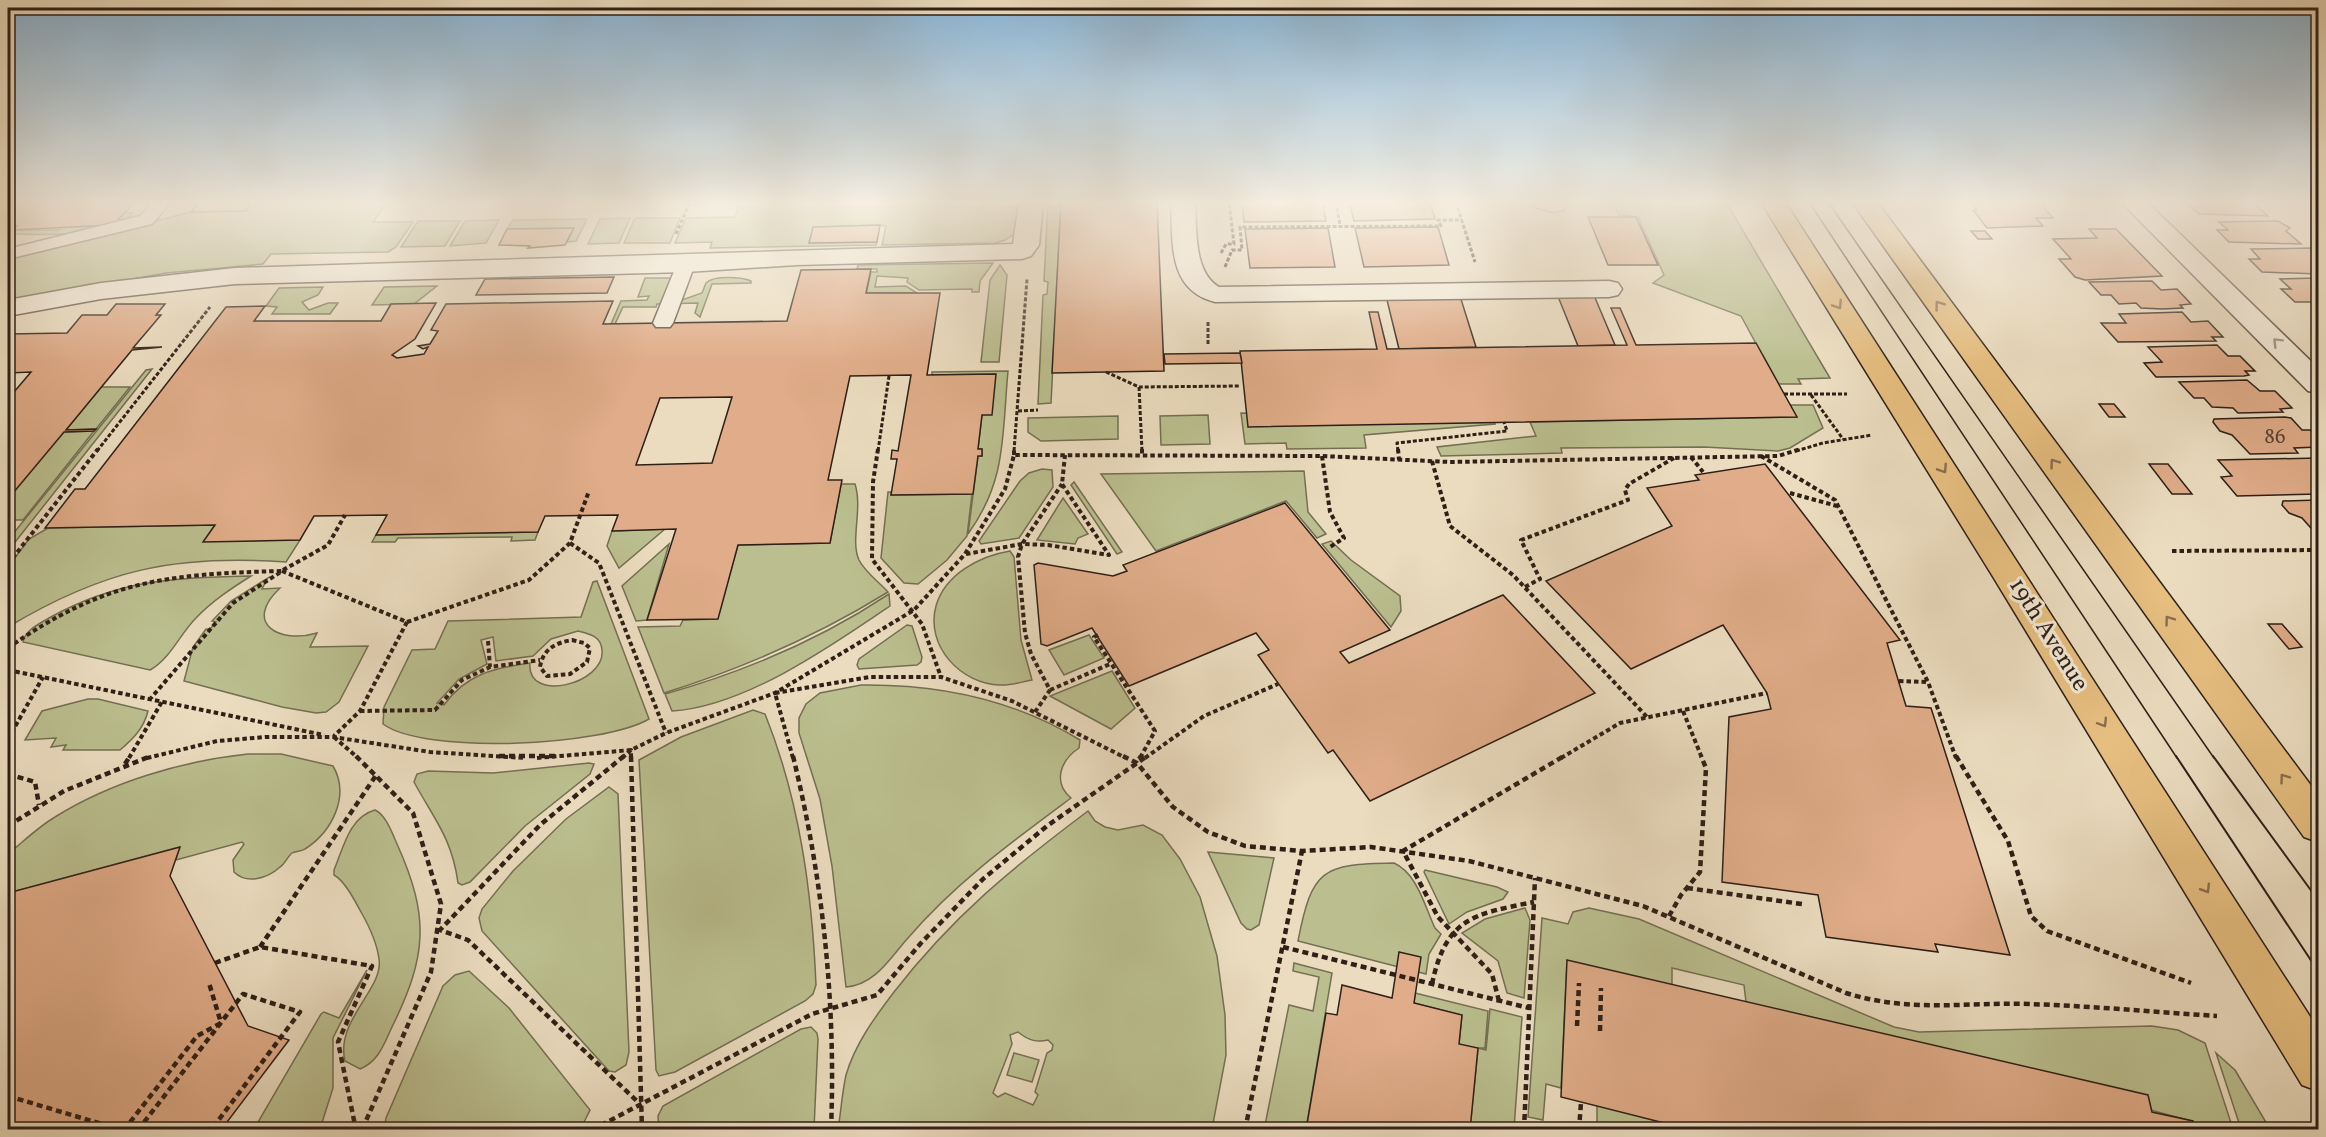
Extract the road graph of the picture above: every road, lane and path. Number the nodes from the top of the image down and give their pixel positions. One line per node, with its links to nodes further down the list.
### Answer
1 (639, 255): 13 (street)
2 (679, 255): 18 (lane)
3 (740, 255): 4 (street)
4 (859, 255)
5 (1024, 255): 28 (path)
6 (1188, 255): 14 (street)
7 (1220, 255): 14 (path)
8 (1230, 255): 14 (path)
9 (1473, 255): 16 (path)
10 (1807, 255): 112 (highway, 19th Avenue, one-way to 112)
11 (1903, 255): 88 (highway, one-way to 11)
12 (2187, 255): 21 (street, one-way to 12)
13 (235, 276): 17 (street); 53 (path)
14 (1210, 284): 16 (street)
15 (1609, 289): 16 (street)
16 (1484, 291)
17 (8, 309)
18 (663, 323)
19 (1106, 372): 23 (path)
20 (889, 376): 56 (path)
21 (2319, 384)
22 (1240, 386): 23 (path)
23 (1139, 387): 34 (path)
24 (1784, 394): 25 (path)
25 (1810, 394): 26 (path); 31 (path)
26 (1847, 394)
27 (1038, 410): 28 (path)
28 (1018, 411): 32 (path)
29 (1504, 422): 39 (path)
30 (1872, 435): 31 (path)
31 (1844, 440): 37 (path)
32 (1014, 455): 33 (path); 52 (path)
33 (1065, 455): 34 (path); 42 (path)
34 (1142, 455): 35 (path)
35 (1322, 456): 39 (path); 49 (path)
36 (1691, 456): 37 (path); 38 (path); 41 (path)
37 (1761, 456): 45 (path)
38 (1675, 457): 40 (path); 55 (path)
39 (1399, 460): 40 (path)
40 (1432, 461): 55 (path)
41 (1703, 472)
42 (1062, 484): 48 (path); 48 (path)
43 (589, 491): 47 (path)
44 (1790, 493): 45 (path)
45 (1837, 506): 68 (path)
46 (345, 515): 54 (path)
47 (570, 543): 57 (path); 79 (path)
48 (1022, 544): 52 (path); 70 (path)
49 (1330, 547)
50 (2319, 550): 51 (path)
51 (2172, 551)
52 (965, 554): 56 (path)
53 (8, 564)
54 (282, 571): 57 (path); 60 (path); 73 (path)
55 (1525, 587): 78 (path)
56 (914, 610): 66 (path); 71 (path)
57 (407, 622): 75 (path)
58 (1098, 635): 62 (path)
59 (488, 641): 63 (path)
60 (8, 648)
61 (540, 660): 61 (path); 63 (path)
62 (1110, 664): 70 (path); 83 (path)
63 (490, 667): 75 (path)
64 (8, 670): 65 (path)
65 (43, 676): 73 (path); 81 (path)
66 (941, 677): 71 (path); 77 (path)
67 (1899, 681): 68 (path)
68 (1928, 682): 104 (path)
69 (1278, 684): 83 (path)
70 (1050, 690): 77 (path)
71 (775, 693): 79 (path); 108 (path)
72 (1767, 693): 76 (path)
73 (151, 698): 74 (path)
74 (163, 700): 80 (path); 84 (path)
75 (360, 711): 80 (path)
76 (1683, 711): 78 (path); 93 (path)
77 (1035, 713): 83 (path)
78 (1648, 718): 91 (path)
79 (666, 733): 82 (path)
80 (333, 737): 82 (path); 84 (path); 86 (path)
81 (8, 739)
82 (631, 750): 97 (path); 115 (path)
83 (1137, 763): 90 (path); 108 (path)
84 (124, 765): 87 (path)
85 (8, 774): 87 (path)
86 (377, 774): 97 (path); 99 (path)
87 (39, 805): 89 (path)
88 (2319, 825)
89 (8, 826)
90 (1302, 851): 91 (path); 100 (path)
91 (1403, 851): 92 (path); 98 (path)
92 (1535, 878): 94 (path); 96 (path)
93 (1687, 888): 95 (path); 96 (path)
94 (1534, 902): 98 (path); 107 (path)
95 (1803, 904)
96 (1669, 916): 109 (path)
97 (440, 930): 115 (path); 120 (path)
98 (1450, 932): 105 (path); 106 (path)
99 (260, 947): 101 (path); 119 (path)
100 (1283, 947): 105 (path); 124 (path)
101 (215, 963)
102 (209, 983): 110 (path)
103 (1579, 983): 103 (path)
104 (2191, 983)
105 (1432, 984): 106 (path)
106 (1499, 1001): 107 (path)
107 (1529, 1008): 125 (path)
108 (832, 1009): 115 (path); 123 (path)
109 (2217, 1016)
110 (221, 1023): 116 (path); 117 (path); 118 (path)
111 (1600, 1031): 111 (path)
112 (2319, 1069)
113 (8, 1096): 116 (path)
114 (1581, 1102): 126 (path)
115 (640, 1104): 121 (path); 122 (path)
116 (123, 1130)
117 (138, 1130)
118 (211, 1130)
119 (356, 1130)
120 (362, 1130)
121 (592, 1130)
122 (642, 1130)
123 (831, 1130)
124 (1245, 1130)
125 (1524, 1130)
126 (1578, 1130)

